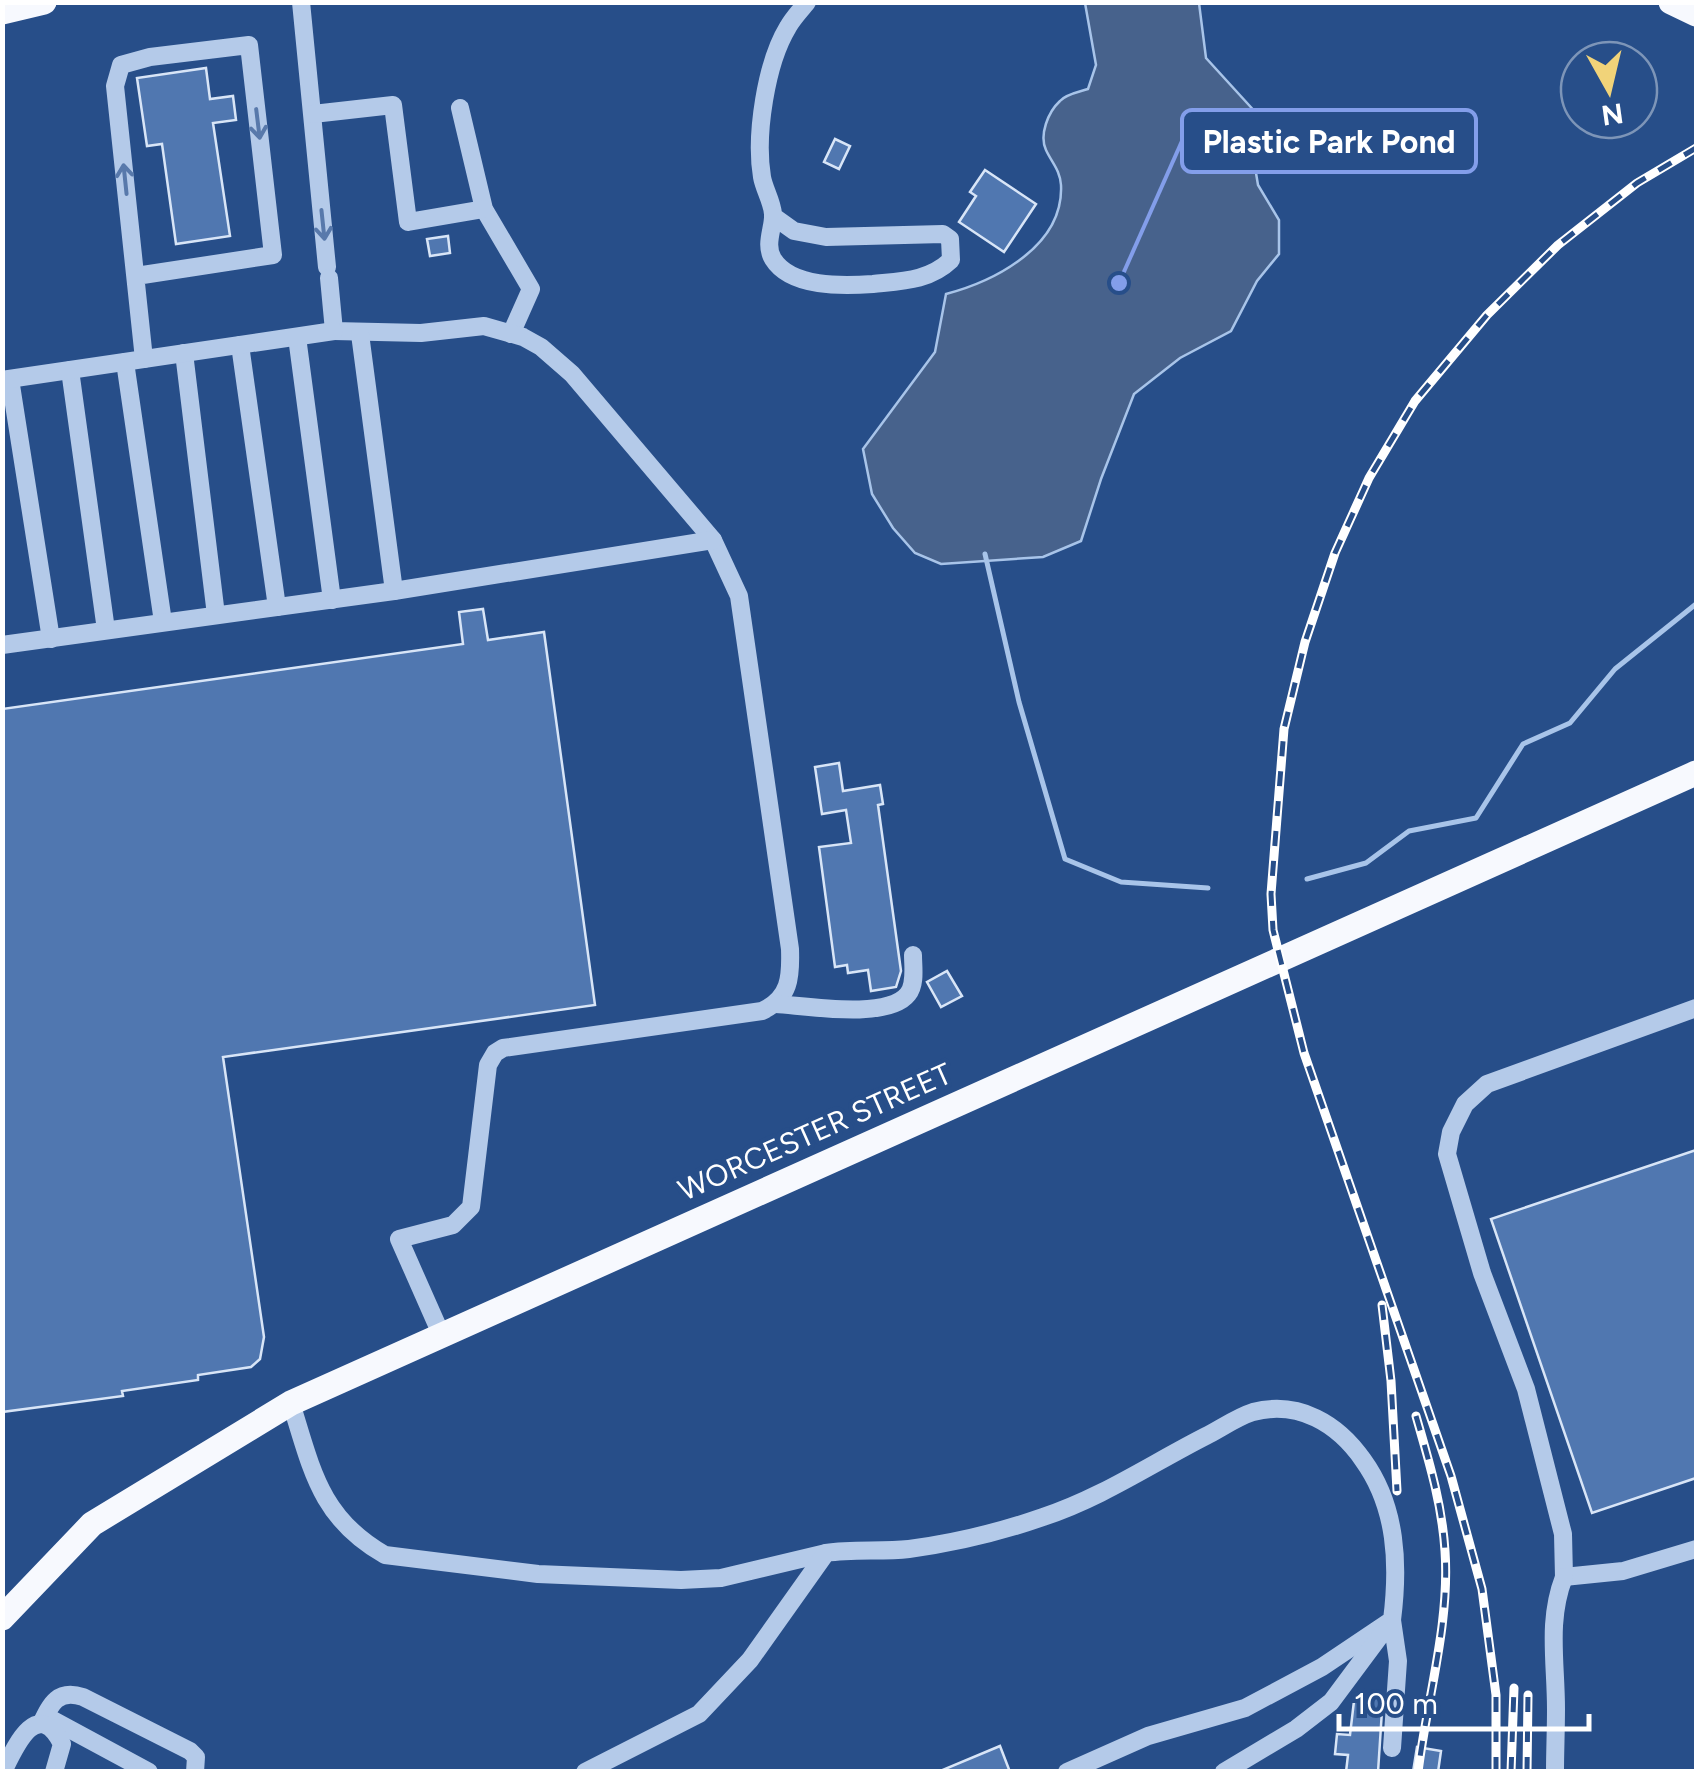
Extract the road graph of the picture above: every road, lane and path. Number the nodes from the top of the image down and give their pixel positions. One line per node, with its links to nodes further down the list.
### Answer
1 (44, 2): 5 (main road)
2 (302, 2): 8 (lane)
3 (808, 2): 10 (lane)
4 (1671, 2): 6 (main road)
5 (2, 12)
6 (1696, 14)
7 (460, 108): 9 (lane)
8 (312, 114): 9 (lane); 12 (lane, one-way to 12)
9 (484, 209): 14 (lane)
10 (774, 216): 10 (lane)
11 (136, 276): 11 (lane, one-way to 11); 18 (lane)
12 (334, 331): 13 (lane); 15 (lane)
13 (360, 334): 14 (lane); 23 (lane)
14 (511, 334): 22 (lane)
15 (296, 337): 16 (lane); 24 (lane)
16 (240, 345): 17 (lane); 25 (lane)
17 (184, 353): 18 (lane); 26 (lane)
18 (144, 359): 19 (lane)
19 (125, 362): 20 (lane); 27 (lane)
20 (70, 370): 21 (lane); 28 (lane)
21 (6, 380): 29 (lane)
22 (712, 540): 23 (lane); 33 (lane)
23 (394, 592): 24 (lane)
24 (332, 600): 25 (lane)
25 (277, 607): 26 (lane)
26 (216, 615): 27 (lane)
27 (164, 622): 28 (lane)
28 (106, 630): 29 (lane)
29 (50, 638): 30 (lane)
30 (2, 645)
31 (1696, 772): 35 (main road, WORCESTER STREET)
32 (912, 955): 33 (lane)
33 (776, 1004): 35 (lane)
34 (1696, 1008): 39 (lane)
35 (441, 1334): 36 (main road, WORCESTER STREET)
36 (292, 1404): 38 (lane); 40 (main road, WORCESTER STREET)
37 (1696, 1549): 39 (lane)
38 (826, 1553): 41 (lane); 48 (lane)
39 (1564, 1577): 51 (lane)
40 (2, 1618)
41 (1392, 1620): 43 (lane); 49 (lane); 50 (lane)
42 (44, 1719): 44 (lane); 45 (lane); 46 (lane); 47 (lane)
43 (1392, 1748)
44 (3, 1772)
45 (54, 1772)
46 (149, 1772)
47 (195, 1772)
48 (586, 1772)
49 (1066, 1772)
50 (1224, 1772)
51 (1554, 1772)

